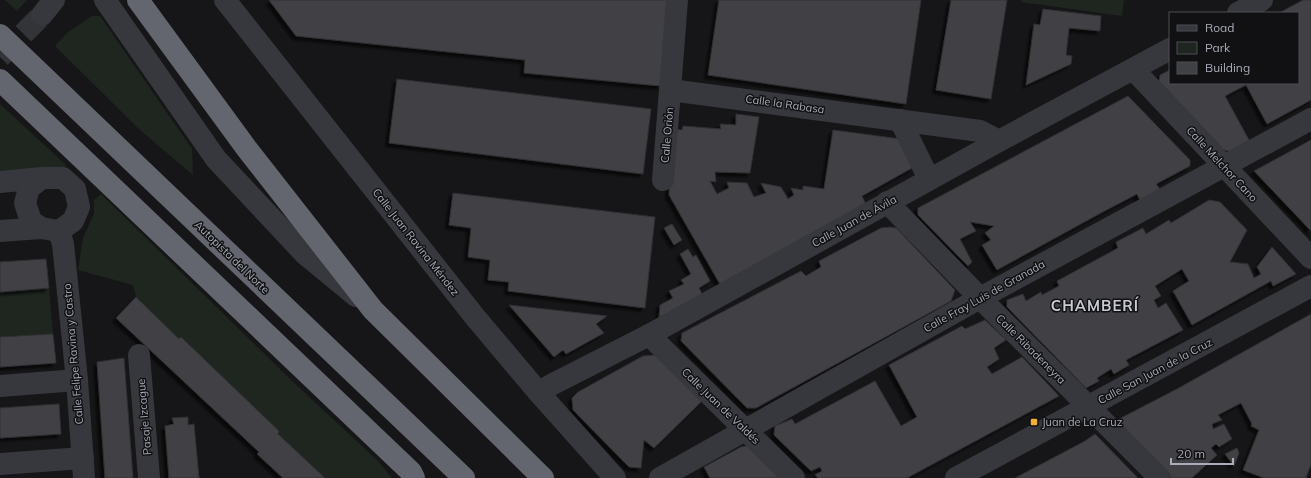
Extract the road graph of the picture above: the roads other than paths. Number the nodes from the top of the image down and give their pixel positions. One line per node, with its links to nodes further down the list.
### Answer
1 (105, 0): 26 (street)
2 (138, 0): 26 (highway)
3 (225, 0): 31 (street, Calle Juan Ravina Méndez)
4 (678, 0): 11 (street, Calle Orión)
5 (1262, 0): 6 (street)
6 (1240, 12)
7 (0, 35): 38 (highway, Autopista del Norte)
8 (1169, 50): 9 (street, Calle Juan de Ávila)
9 (1133, 70): 14 (street, Calle Juan de Ávila); 15 (street, Calle Melchor Cano)
10 (0, 80): 36 (highway)
11 (670, 90): 13 (street, Calle la Rabasa); 18 (street, Calle Orión)
12 (1311, 119): 15 (street, Calle Fray Luis de Granada)
13 (900, 120): 14 (street, Calle la Rabasa); 17 (street)
14 (998, 141): 17 (street, Calle Juan de Ávila)
15 (1224, 166): 23 (street, Calle Melchor Cano); 25 (street, Calle Fray Luis de Granada)
16 (42, 178): 19 (street); 21 (street); 21 (street)
17 (929, 179): 20 (street, Calle Juan de Ávila)
18 (663, 180)
19 (0, 182)
20 (887, 202): 25 (street, Calle Ribadeneyra); 27 (street, Calle Juan de Ávila)
21 (50, 230): 22 (street); 29 (street, Calle Felipe Ravina y Castro)
22 (0, 231)
23 (1311, 258)
24 (1311, 286): 32 (street, Calle San Juan de la Cruz)
25 (980, 298): 32 (street, Calle Ribadeneyra); 33 (street, Calle Fray Luis de Granada)
26 (373, 310): 39 (highway)
27 (649, 335): 31 (street, Calle Juan de Ávila); 33 (street, Calle Juan de Valdés)
28 (139, 355): 37 (street, Pasaje Izcague)
29 (77, 380): 30 (street); 35 (street, Calle Felipe Ravina y Castro)
30 (0, 386)
31 (539, 393): 40 (street, Calle Juan Ravina Méndez)
32 (1088, 406): 43 (street, Calle San Juan de la Cruz); 44 (street, Calle Ribadeneyra)
33 (744, 429): 41 (street, Calle Fray Luis de Granada); 42 (street, Calle Juan de Valdés)
34 (0, 464): 35 (street)
35 (83, 468)
36 (414, 476)
37 (149, 478)
38 (464, 478)
39 (543, 478)
40 (614, 478)
41 (660, 478)
42 (794, 478)
43 (956, 478)
44 (1160, 478)

